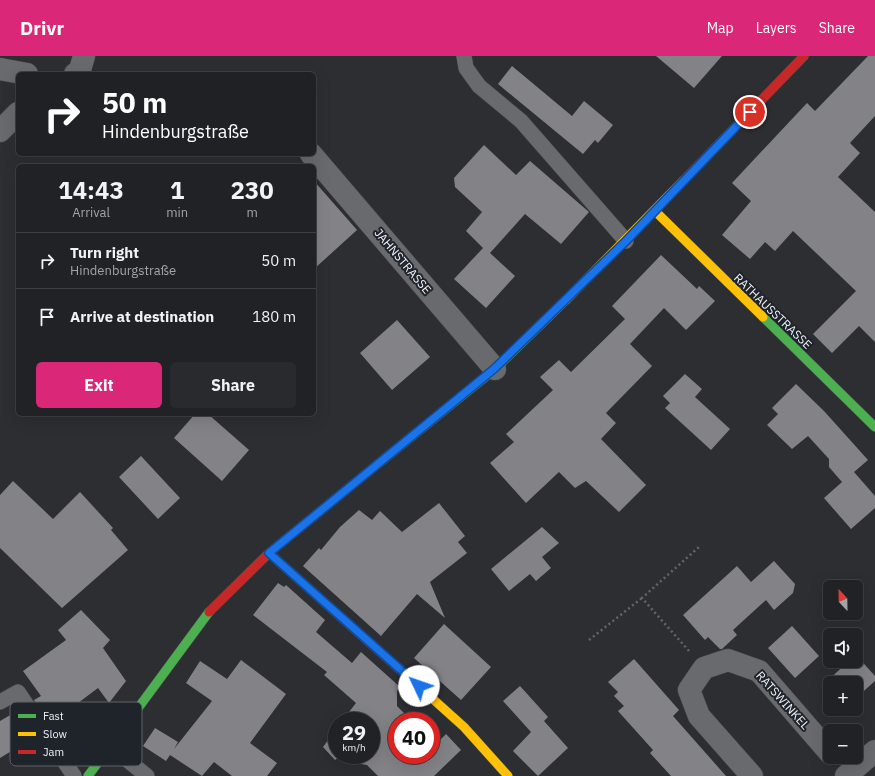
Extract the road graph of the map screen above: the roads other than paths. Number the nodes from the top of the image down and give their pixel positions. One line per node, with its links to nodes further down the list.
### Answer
1 (84, 56): 6 (street)
2 (464, 56): 11 (lane)
3 (804, 56): 10 (street)
4 (0, 68): 5 (street)
5 (18, 72)
6 (78, 72)
7 (16, 115): 8 (street)
8 (0, 131)
9 (312, 156): 12 (street, JAHNSTRASSE)
10 (655, 211): 11 (street); 13 (street, RATHAUSSTRASSE)
11 (626, 241): 12 (street)
12 (494, 369): 14 (street)
13 (875, 427)
14 (269, 553): 17 (street); 28 (street)
15 (0, 702): 16 (lane)
16 (25, 702)
17 (142, 702)
18 (823, 745): 29 (street, RATSWINKEL)
19 (875, 751): 24 (street)
20 (838, 764): 24 (street)
21 (67, 766): 25 (lane)
22 (95, 766): 26 (street)
23 (135, 766): 27 (lane)
24 (847, 775)
25 (74, 776)
26 (88, 776)
27 (147, 776)
28 (508, 776)
29 (752, 776)

